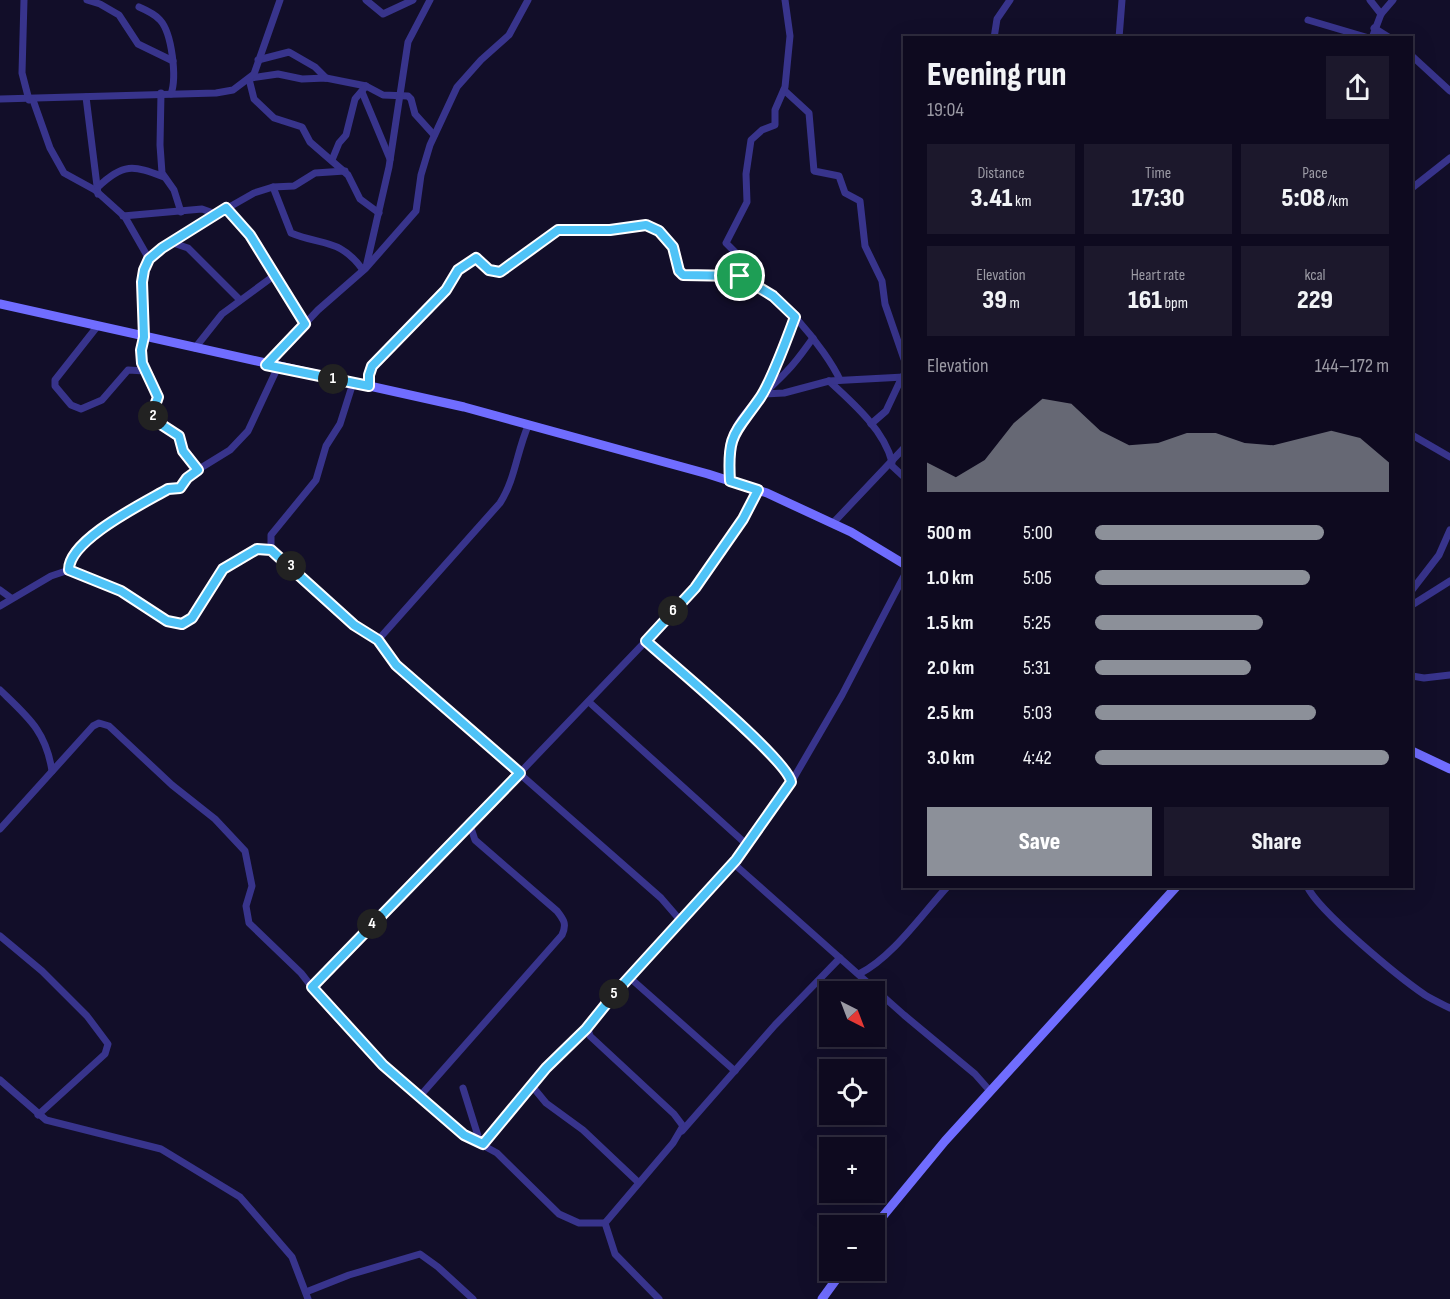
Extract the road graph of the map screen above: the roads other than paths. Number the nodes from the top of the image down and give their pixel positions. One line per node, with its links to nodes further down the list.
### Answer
1 (24, 0): 35 (street)
2 (87, 0): 23 (street)
3 (280, 0): 24 (street)
4 (366, 0): 5 (street)
5 (413, 0)
6 (430, 0): 32 (street)
7 (528, 0): 36 (street)
8 (786, 0): 28 (street)
9 (1010, 0): 17 (street)
10 (1122, 0): 18 (street)
11 (1370, 0): 14 (street)
12 (1393, 0): 14 (street)
13 (140, 7): 23 (street)
14 (1381, 14): 16 (street)
15 (1308, 20): 19 (street)
16 (1374, 28): 20 (street); 21 (street)
17 (994, 36)
18 (1119, 36)
19 (1364, 36)
20 (1372, 36)
21 (1387, 36)
22 (1413, 57): 29 (street)
23 (173, 60): 31 (street)
24 (258, 60): 25 (street); 26 (street)
25 (326, 78): 26 (street); 27 (street)
26 (250, 79): 31 (street); 38 (street)
27 (364, 89): 32 (street); 38 (street); 39 (street)
28 (784, 90): 54 (street); 63 (street)
29 (1450, 91)
30 (161, 93): 31 (street); 33 (street); 41 (street)
31 (171, 94)
32 (401, 96): 36 (street); 39 (street)
33 (86, 97): 35 (street); 44 (street)
34 (0, 99): 35 (street)
35 (31, 100): 44 (street)
36 (435, 135): 52 (street)
37 (1450, 158): 43 (street)
38 (332, 160): 40 (street)
39 (390, 160): 47 (street)
40 (345, 171): 42 (street); 47 (street)
41 (164, 177): 44 (street); 46 (street)
42 (273, 187): 45 (street); 52 (street)
43 (1413, 187)
44 (98, 191): 49 (street)
45 (226, 208): 48 (street); 53 (street)
46 (181, 212): 48 (street); 49 (street)
47 (379, 213): 52 (street)
48 (216, 214): 50 (street)
49 (123, 216): 51 (street)
50 (170, 242): 51 (street); 55 (street)
51 (149, 259): 60 (street)
52 (364, 269): 58 (street)
53 (275, 275): 55 (street); 58 (street)
54 (740, 276): 57 (street); 72 (street)
55 (240, 300): 62 (street)
56 (0, 304): 59 (street)
57 (795, 317): 61 (street); 73 (street)
58 (305, 324): 64 (street)
59 (96, 327): 60 (street); 66 (street)
60 (144, 337): 62 (street); 66 (street)
61 (813, 338): 69 (street); 73 (street)
62 (195, 348): 64 (street)
63 (903, 356)
64 (266, 365): 65 (street)
65 (283, 369): 71 (street); 80 (street)
66 (145, 370): 80 (street)
67 (903, 376): 69 (street)
68 (903, 378): 74 (street)
69 (840, 380): 70 (street)
70 (829, 381): 73 (street); 74 (street)
71 (353, 383): 72 (street); 86 (street)
72 (369, 386): 75 (street)
73 (762, 395): 82 (street)
74 (871, 423): 79 (street)
75 (528, 426): 82 (street); 96 (street)
76 (1413, 436): 78 (street)
77 (903, 449): 79 (street)
78 (1450, 457)
79 (891, 463): 81 (street); 84 (street)
80 (198, 470): 88 (street)
81 (903, 476)
82 (730, 481): 83 (street)
83 (758, 490): 84 (street); 97 (street)
84 (833, 524): 87 (street)
85 (1450, 531): 91 (street)
86 (271, 550): 88 (street); 96 (street)
87 (903, 563)
88 (69, 570): 93 (street)
89 (903, 578): 106 (street)
90 (1450, 581): 94 (street)
91 (1413, 589)
92 (0, 590): 93 (street)
93 (11, 598): 95 (street)
94 (1413, 604)
95 (0, 606)
96 (378, 640): 105 (street)
97 (646, 641): 101 (street); 106 (street)
98 (1450, 675): 99 (street)
99 (1413, 676)
100 (0, 690): 104 (street)
101 (588, 702): 105 (street); 109 (street)
102 (1413, 752): 103 (street)
103 (1450, 769)
104 (52, 771): 108 (street); 119 (street)
105 (520, 773): 107 (street); 114 (street)
106 (791, 782): 109 (street)
107 (470, 825): 119 (street); 127 (street)
108 (0, 829)
109 (746, 843): 110 (street)
110 (733, 863): 114 (street); 116 (street)
111 (946, 888): 117 (street)
112 (1175, 888): 126 (street)
113 (1308, 888): 120 (street)
114 (680, 920): 118 (street)
115 (0, 936): 128 (street)
116 (840, 958): 117 (street); 122 (street)
117 (859, 974): 126 (street)
118 (629, 977): 121 (street); 122 (street)
119 (312, 987): 127 (street)
120 (1450, 1008)
121 (586, 1029): 124 (street); 129 (street)
122 (735, 1071): 129 (street)
123 (0, 1080): 128 (street)
124 (532, 1086): 130 (street); 131 (street)
125 (463, 1088): 130 (street)
126 (990, 1091): 132 (street)
127 (420, 1096): 130 (street)
128 (38, 1115): 135 (street)
129 (681, 1132): 131 (street)
130 (480, 1144): 133 (street)
131 (638, 1182): 133 (street)
132 (884, 1215)
133 (605, 1223): 137 (street)
134 (835, 1281): 138 (street)
135 (307, 1295): 136 (street)
136 (473, 1299)
137 (659, 1299)
138 (822, 1299)

